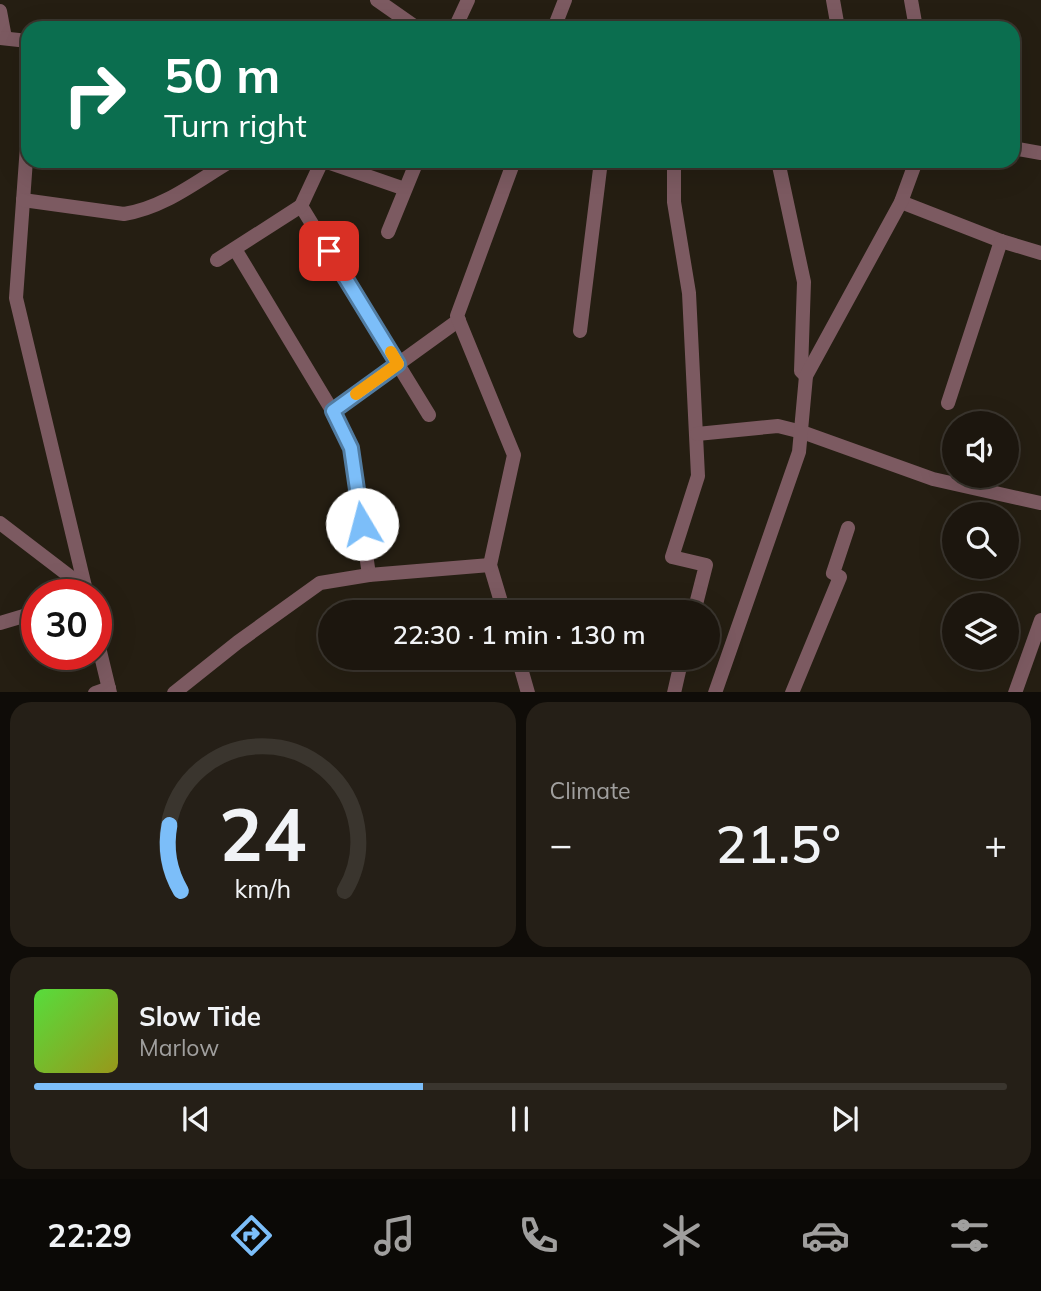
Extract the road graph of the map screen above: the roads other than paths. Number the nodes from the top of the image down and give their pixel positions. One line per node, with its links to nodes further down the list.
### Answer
1 (377, 0): 7 (street)
2 (468, 0): 8 (street)
3 (565, 0): 9 (street)
4 (833, 0): 10 (street)
5 (911, 0): 11 (street)
6 (0, 10): 12 (street)
7 (408, 21)
8 (458, 21)
9 (557, 21)
10 (837, 21)
11 (915, 21)
12 (2, 38): 13 (street)
13 (21, 40)
14 (1020, 149): 15 (street)
15 (1041, 153)
16 (25, 168): 27 (street)
17 (219, 168): 27 (street)
18 (320, 168): 29 (street)
19 (344, 168): 26 (street)
20 (414, 168): 26 (street)
21 (511, 168): 35 (street)
22 (600, 168): 36 (street)
23 (674, 168): 43 (street)
24 (780, 168): 38 (street)
25 (913, 168): 28 (street)
26 (405, 189): 30 (street)
27 (23, 200): 50 (street)
28 (901, 202): 31 (street); 38 (street)
29 (302, 206): 32 (street); 37 (street)
30 (388, 232)
31 (1001, 241): 33 (street); 39 (street)
32 (235, 248): 34 (street); 40 (street)
33 (1041, 253)
34 (217, 260)
35 (459, 320): 37 (street); 47 (street)
36 (580, 331)
37 (398, 364): 40 (street); 41 (street)
38 (806, 376): 42 (street)
39 (948, 403)
40 (333, 411): 48 (street)
41 (429, 415)
42 (802, 432): 43 (street); 44 (street); 63 (street)
43 (697, 434): 52 (street)
44 (1041, 503)
45 (0, 523): 49 (street)
46 (848, 528): 64 (street)
47 (490, 565): 48 (street); 51 (street)
48 (369, 575): 60 (street)
49 (71, 579)
50 (83, 579)
51 (500, 600)
52 (697, 600)
53 (21, 617): 55 (street)
54 (1041, 620): 65 (street)
55 (0, 623)
56 (102, 670): 59 (street)
57 (521, 670): 61 (street)
58 (679, 670): 62 (street)
59 (105, 691)
60 (174, 692)
61 (528, 692)
62 (674, 692)
63 (715, 692)
64 (792, 692)
65 (1015, 692)

